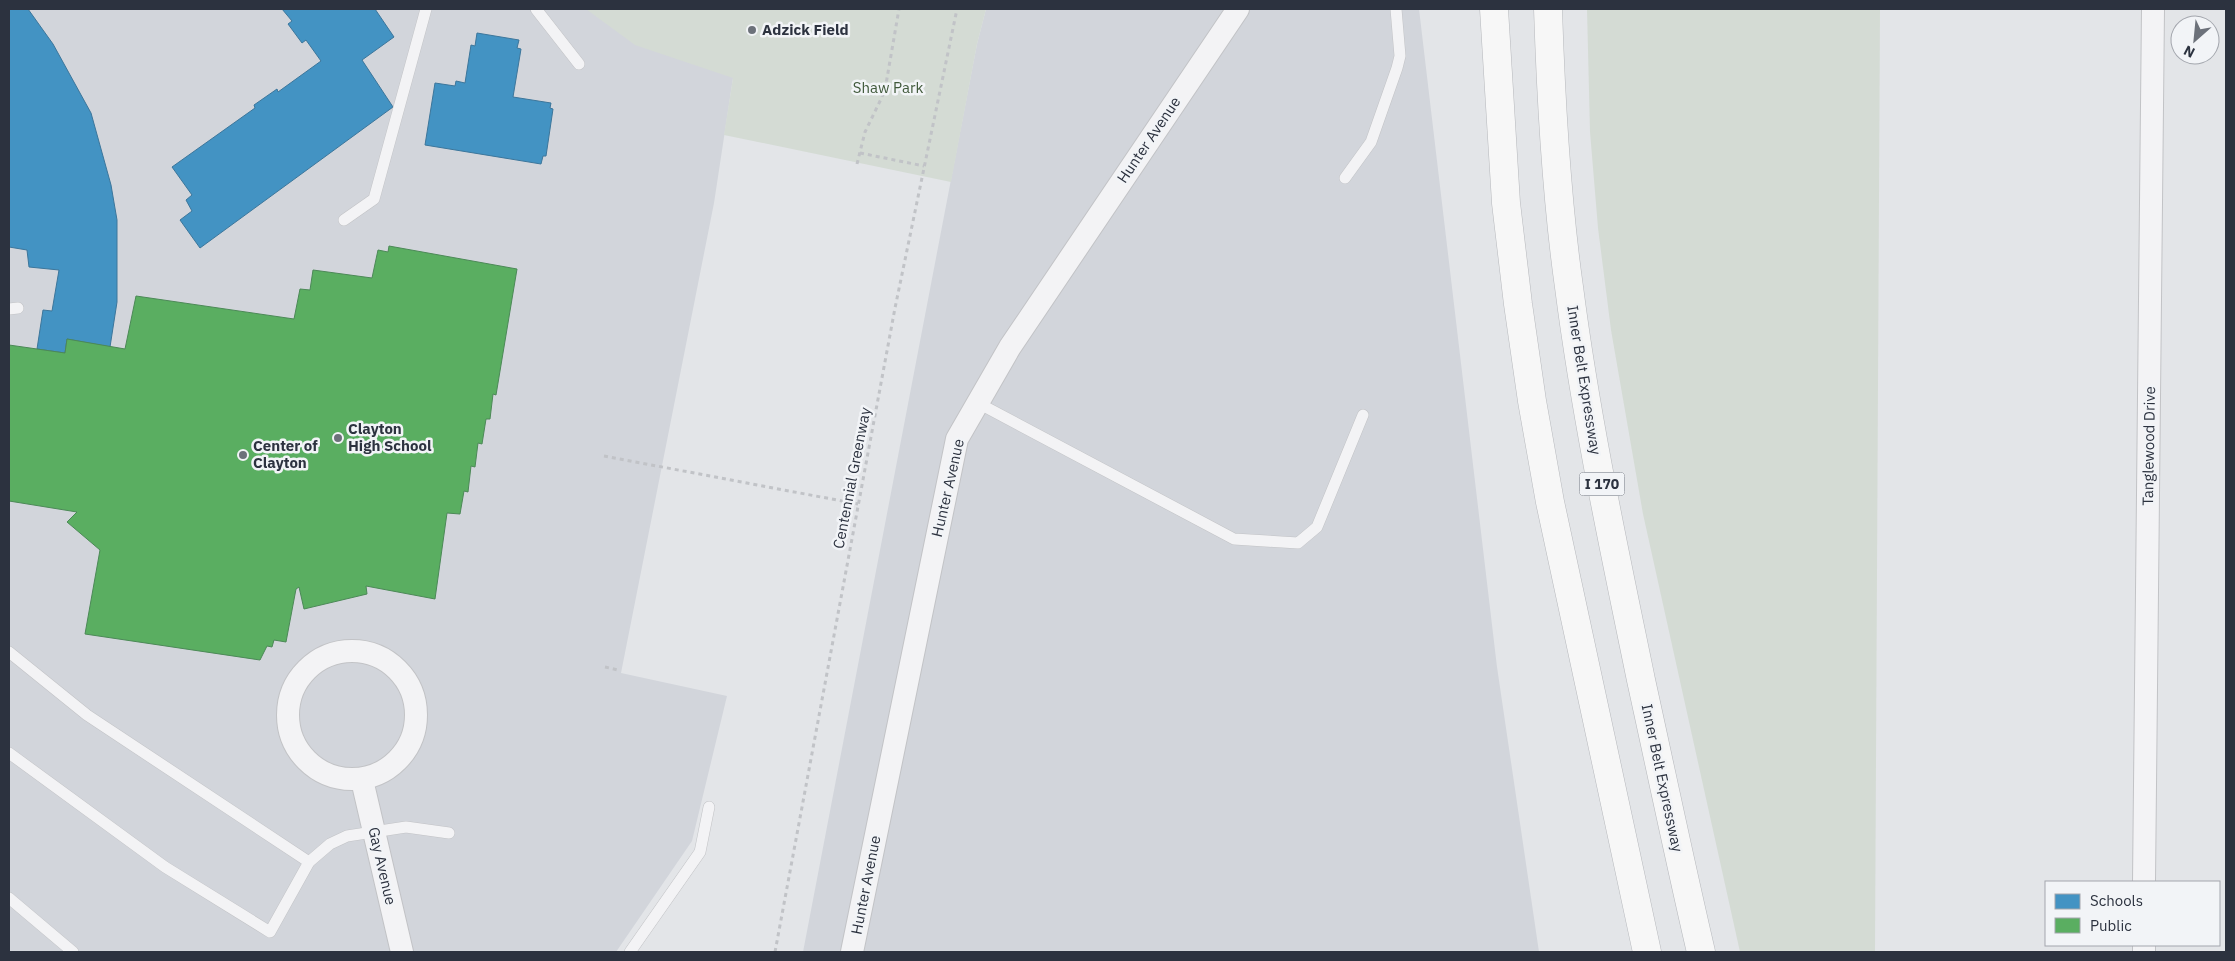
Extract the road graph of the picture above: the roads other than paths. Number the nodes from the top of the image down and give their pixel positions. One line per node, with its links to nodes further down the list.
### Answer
1 (426, 9): 10 (lane)
2 (536, 9): 8 (lane)
3 (1238, 9): 11 (street, Hunter Avenue)
4 (1396, 9): 9 (lane)
5 (1494, 9): 26 (highway)
6 (1548, 9): 27 (highway, Inner Belt Expressway / I 170)
7 (2153, 9): 20 (street, Tanglewood Drive)
8 (579, 64)
9 (1345, 178)
10 (344, 220)
11 (978, 403): 12 (lane); 25 (street, Hunter Avenue)
12 (1363, 416)
13 (9, 652): 19 (lane)
14 (9, 753): 19 (lane)
15 (362, 780): 15 (street); 17 (street, Gay Avenue)
16 (710, 807): 24 (lane)
17 (374, 831): 18 (lane); 19 (lane); 23 (street, Gay Avenue)
18 (449, 833)
19 (309, 862)
20 (2144, 881)
21 (9, 898): 22 (lane)
22 (73, 952)
23 (402, 952)
24 (630, 952)
25 (852, 952)
26 (1647, 952)
27 (1701, 952)

